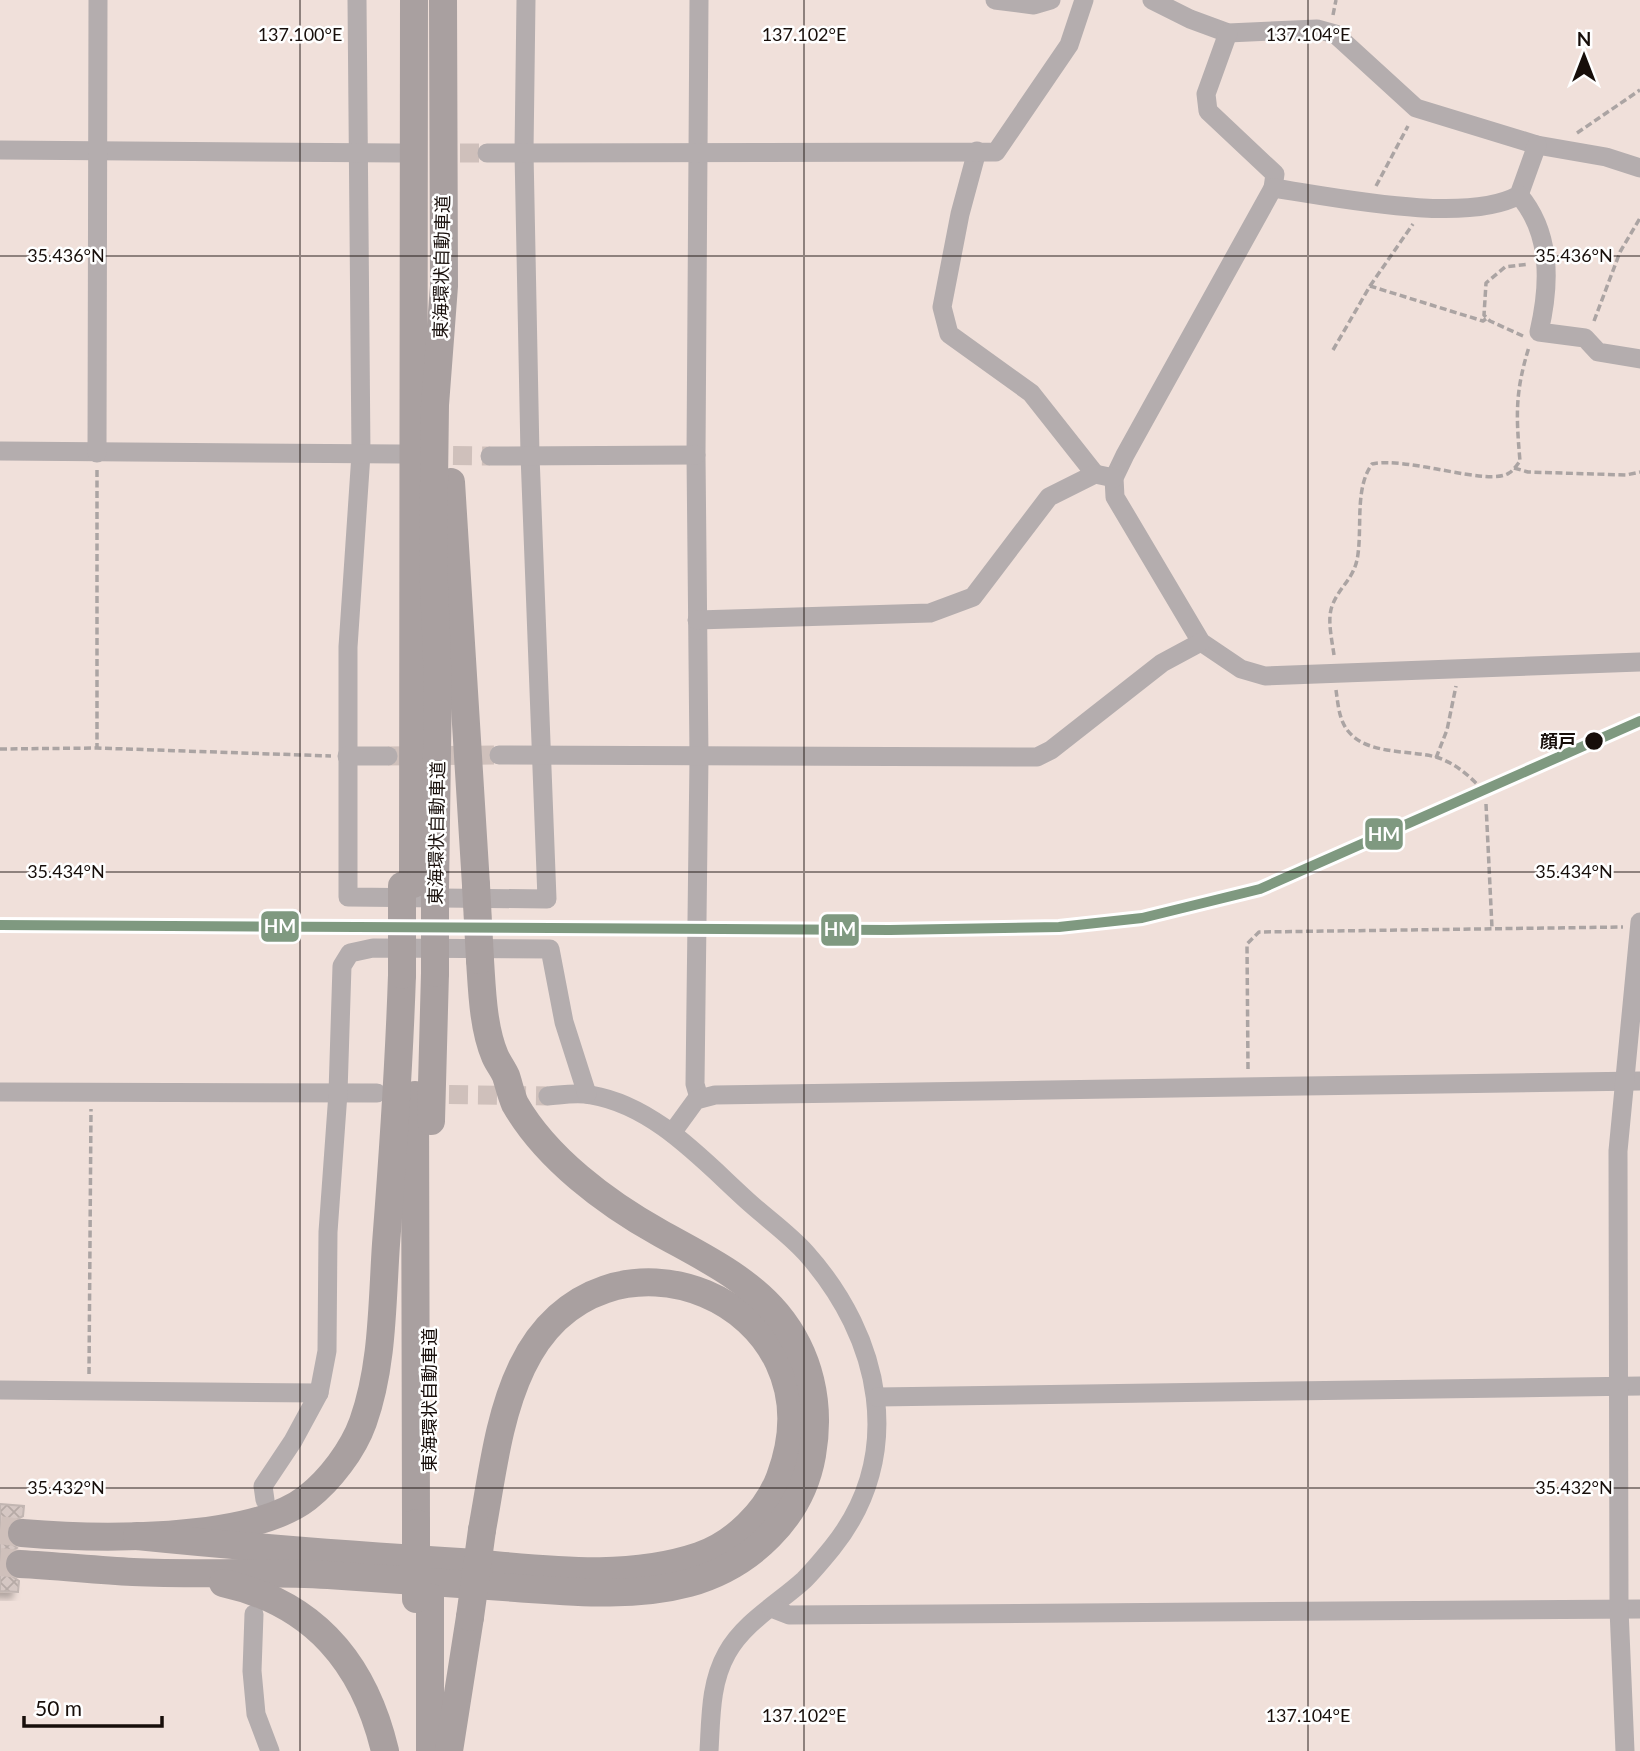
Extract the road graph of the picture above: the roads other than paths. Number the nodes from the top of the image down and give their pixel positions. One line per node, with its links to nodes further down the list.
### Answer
1 (98, 0): 14 (street)
2 (357, 0): 17 (street)
3 (414, 0): 43 (highway, 東海環状自動車道)
4 (443, 0): 24 (highway, 東海環状自動車道)
5 (526, 0): 16 (street)
6 (699, 0): 20 (street)
7 (995, 0): 8 (street)
8 (1051, 0)
9 (1084, 0): 15 (street)
10 (1152, 0): 11 (street)
11 (1228, 33): 12 (street); 22 (street)
12 (1546, 146): 21 (street); 23 (street)
13 (0, 150): 14 (street)
14 (97, 150): 17 (street); 27 (street)
15 (977, 151): 20 (street); 33 (street)
16 (524, 152): 19 (street); 20 (street); 30 (street)
17 (359, 153): 18 (street); 28 (street)
18 (401, 153)
19 (487, 153)
20 (699, 153): 31 (street)
21 (1640, 168)
22 (1273, 188): 23 (street); 34 (street)
23 (1519, 195): 25 (street)
24 (444, 286): 43 (highway, 東海環状自動車道); 63 (highway, bridge)
25 (1640, 359)
26 (0, 451): 27 (street)
27 (97, 453): 28 (street)
28 (361, 454): 29 (street); 40 (street)
29 (400, 454)
30 (530, 455): 31 (street); 32 (street); 39 (street)
31 (696, 455): 35 (street)
32 (489, 456)
33 (1095, 474): 34 (street); 35 (street)
34 (1114, 478): 36 (street)
35 (697, 620): 42 (street)
36 (1201, 642): 37 (street); 42 (street)
37 (1640, 662)
38 (499, 755): 39 (street)
39 (541, 755): 40 (street); 42 (street)
40 (347, 756): 41 (street)
41 (388, 756)
42 (699, 757): 52 (street)
43 (417, 886): 45 (highway, 東海環状自動車道)
44 (1640, 925): 46 (street)
45 (417, 972): 61 (highway); 64 (highway, 東海環状自動車道, bridge)
46 (1631, 1081): 52 (street); 55 (street)
47 (0, 1092): 48 (street)
48 (338, 1093): 49 (street); 50 (street); 57 (street)
49 (377, 1093)
50 (587, 1094): 51 (street); 53 (street)
51 (548, 1096)
52 (699, 1098): 53 (street)
53 (672, 1133): 58 (street)
54 (1640, 1386): 55 (street)
55 (1619, 1387): 58 (street); 67 (street)
56 (0, 1390): 57 (street)
57 (319, 1393): 59 (street)
58 (877, 1397): 65 (street)
59 (265, 1500)
60 (22, 1532): 61 (highway)
61 (137, 1536): 73 (highway, bridge)
62 (20, 1564): 63 (highway)
63 (134, 1572): 70 (highway)
64 (423, 1598): 71 (highway, 東海環状自動車道); 72 (highway, 東海環状自動車道)
65 (771, 1608): 67 (street); 74 (street)
66 (1640, 1608): 67 (street)
67 (1619, 1609): 75 (street)
68 (254, 1614): 69 (street)
69 (270, 1751)
70 (385, 1751)
71 (416, 1751)
72 (430, 1751)
73 (449, 1751)
74 (709, 1751)
75 (1625, 1751)

